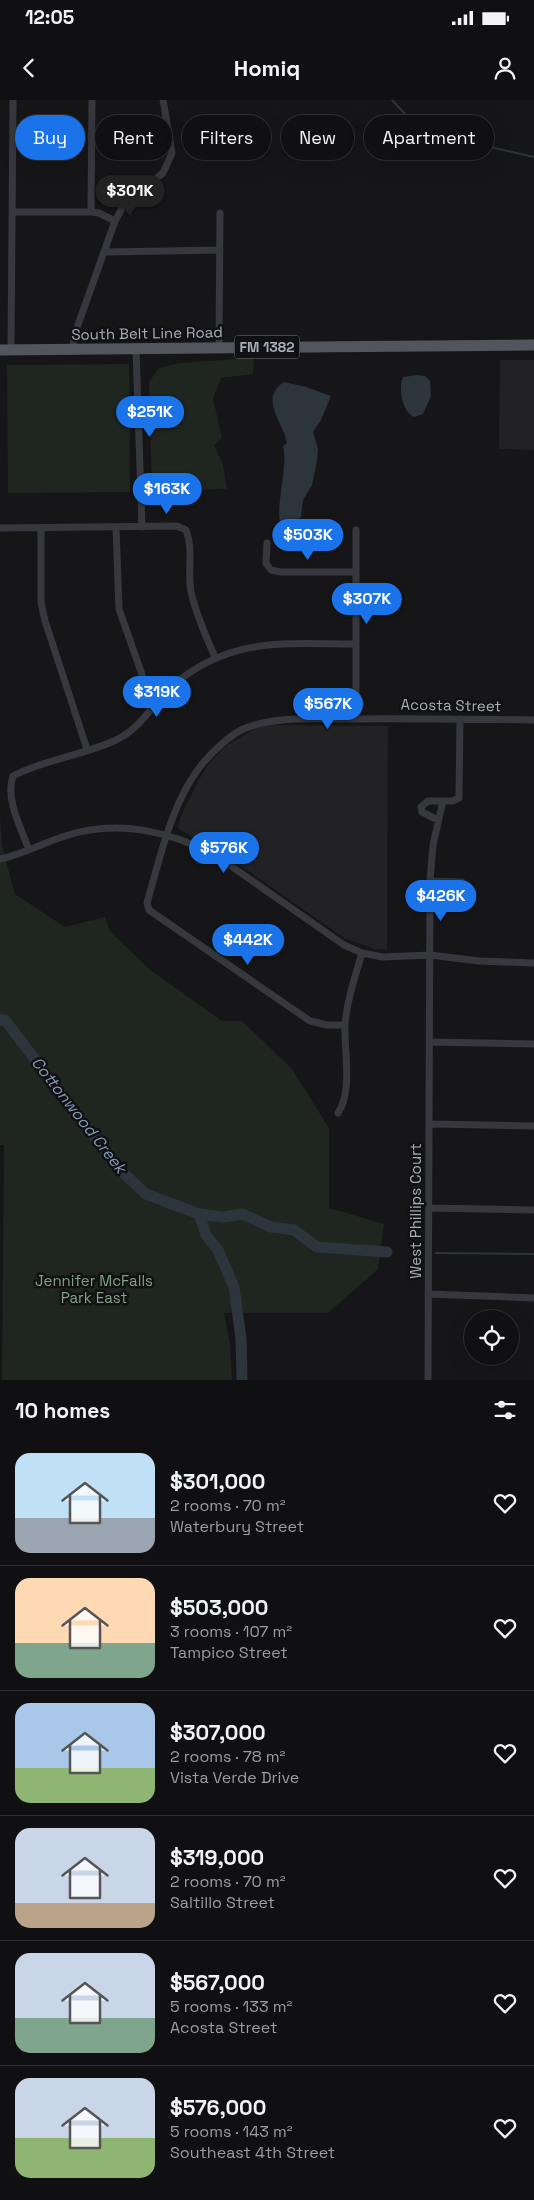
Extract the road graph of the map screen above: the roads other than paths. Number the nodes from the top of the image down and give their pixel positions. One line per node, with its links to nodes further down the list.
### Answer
1 (13, 100): 4 (street)
2 (92, 100): 5 (street)
3 (163, 100): 7 (street)
4 (12, 212): 5 (street); 14 (street)
5 (91, 212): 7 (street)
6 (220, 213): 8 (street)
7 (116, 221): 9 (street)
8 (220, 250): 9 (street); 11 (street)
9 (105, 252): 12 (street)
10 (534, 345): 11 (main road, South Belt Line Road / FM 1382)
11 (220, 347): 13 (main road, South Belt Line Road / FM 1382)
12 (73, 349): 13 (main road, South Belt Line Road / FM 1382); 14 (main road, South Belt Line Road / FM 1382)
13 (136, 349): 15 (street)
14 (6, 350)
15 (142, 527): 17 (street); 23 (street)
16 (0, 528): 18 (street)
17 (116, 528): 18 (street); 24 (street)
18 (40, 529): 28 (street)
19 (356, 530): 21 (street)
20 (267, 543): 21 (street)
21 (356, 572): 22 (street)
22 (356, 644): 23 (street); 25 (street)
23 (215, 658): 24 (street)
24 (159, 698): 28 (street)
25 (356, 719): 26 (street, Acosta Street); 31 (street, Acosta Street)
26 (460, 719): 27 (street, Acosta Street); 29 (street)
27 (534, 720)
28 (86, 749): 32 (street)
29 (443, 801): 30 (street, West Phillips Court); 30 (street)
30 (438, 820): 34 (street, West Phillips Court)
31 (167, 835): 32 (street); 36 (street); 39 (street, Acosta Street)
32 (29, 850): 33 (street)
33 (0, 859)
34 (430, 881): 35 (street); 37 (street, West Phillips Court)
35 (462, 882)
36 (362, 953): 37 (street); 39 (street)
37 (430, 955): 38 (street); 40 (street, West Phillips Court)
38 (534, 963)
39 (345, 1025): 42 (street)
40 (430, 1042): 41 (street); 43 (street, West Phillips Court)
41 (534, 1044)
42 (338, 1112)
43 (430, 1124): 44 (street); 45 (street, West Phillips Court)
44 (534, 1126)
45 (429, 1208): 46 (street); 47 (street, West Phillips Court)
46 (534, 1210)
47 (428, 1294): 48 (street); 49 (street, West Phillips Court)
48 (534, 1298)
49 (428, 1380)

